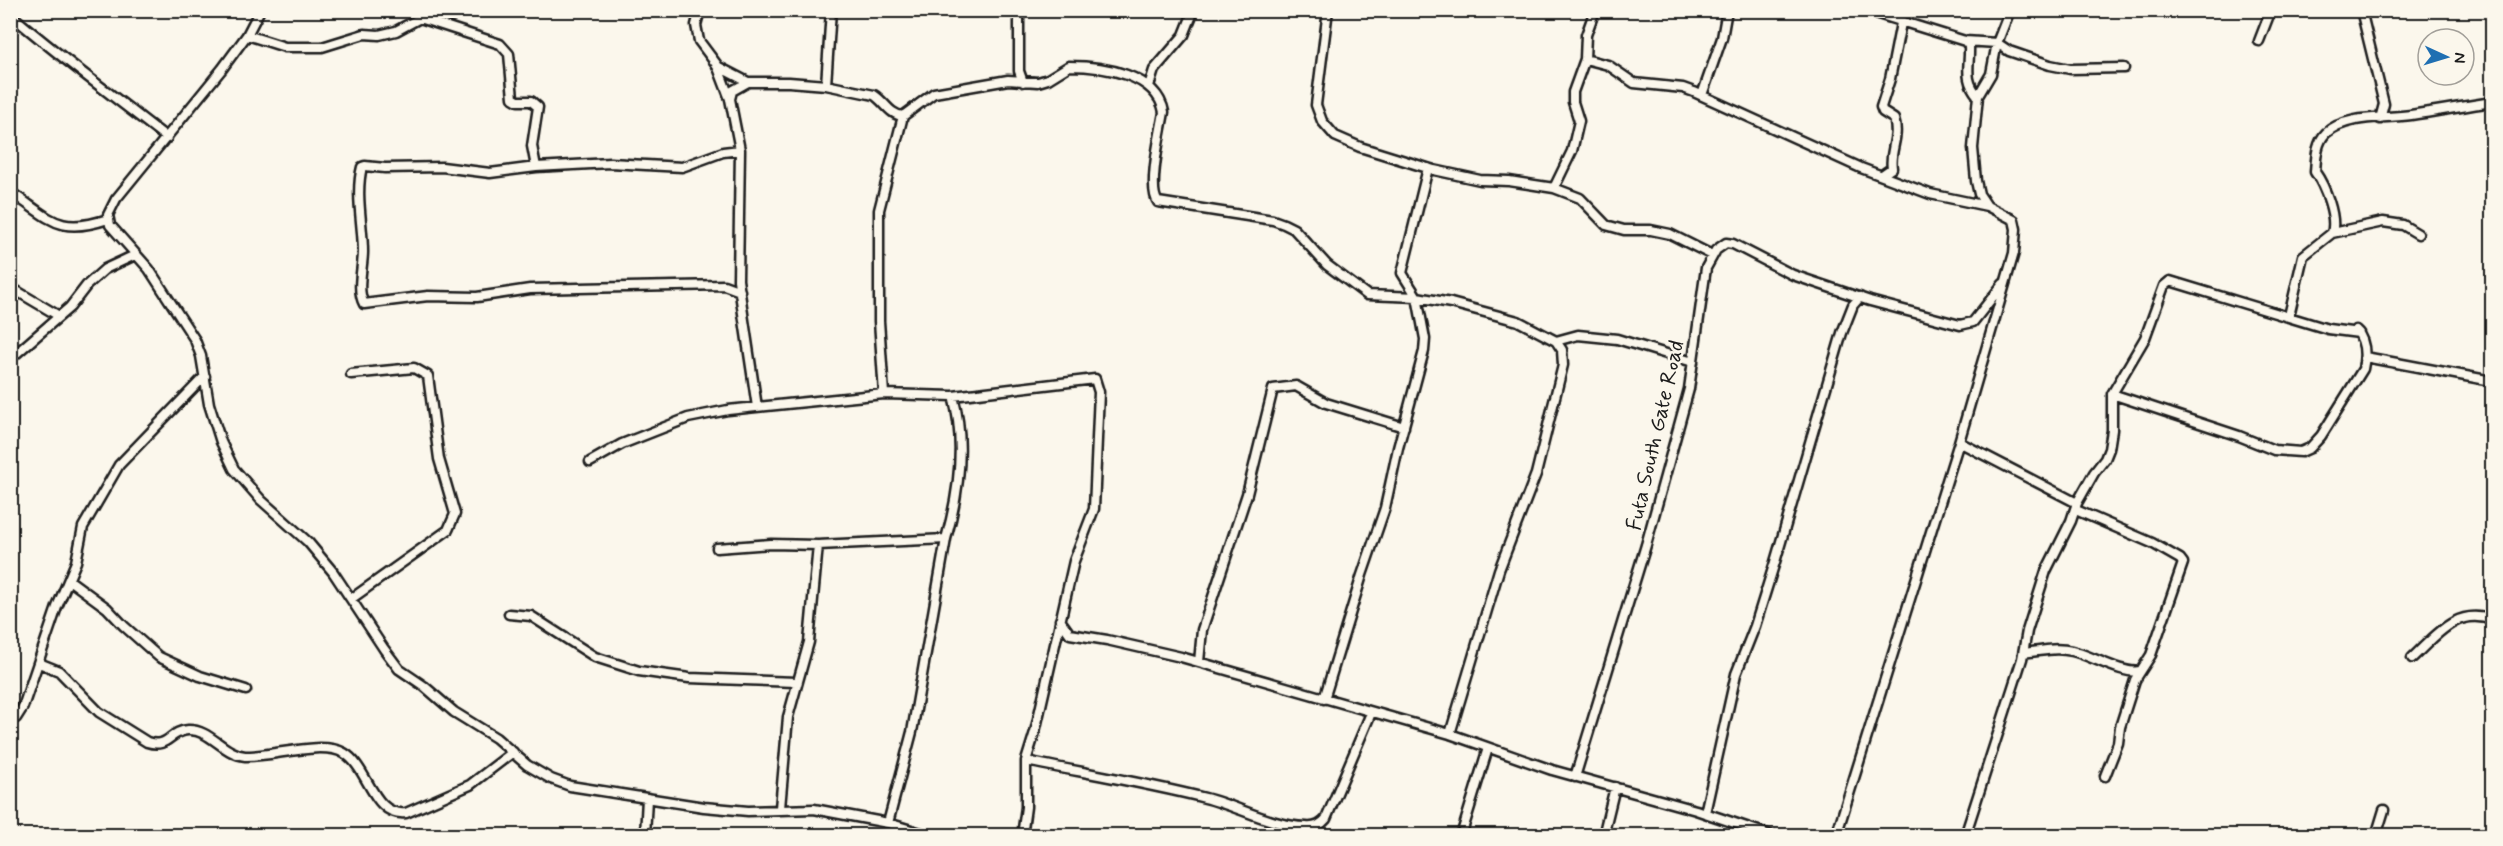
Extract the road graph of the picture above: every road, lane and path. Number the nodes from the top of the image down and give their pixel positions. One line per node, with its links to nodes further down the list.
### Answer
1 (260, 10): 15 (street)
2 (700, 10): 20 (street)
3 (831, 10): 24 (street)
4 (1019, 10): 23 (street)
5 (1194, 10): 25 (street)
6 (1328, 10): 35 (street)
7 (1595, 10): 19 (street)
8 (1728, 10): 26 (street)
9 (1865, 10): 14 (street)
10 (2010, 10): 18 (street)
11 (2271, 10): 17 (street)
12 (2361, 10): 31 (street)
13 (10, 14): 32 (street)
14 (1901, 23): 16 (street); 36 (street)
15 (247, 35): 32 (street); 34 (street)
16 (1965, 41): 18 (street); 27 (street)
17 (2259, 41)
18 (1997, 43): 21 (street); 27 (street)
19 (1585, 59): 26 (street); 37 (street)
20 (717, 65): 22 (street); 28 (street)
21 (2124, 68)
22 (748, 82): 24 (street); 28 (street)
23 (1023, 82): 25 (street); 30 (street)
24 (826, 85): 30 (street)
25 (1149, 86): 48 (street)
26 (1702, 95): 36 (street)
27 (1978, 96): 39 (street)
28 (730, 99): 33 (street)
29 (2493, 102): 31 (street)
30 (903, 116): 59 (street)
31 (2380, 119): 41 (street)
32 (167, 138): 40 (street)
33 (740, 150): 34 (street); 47 (street)
34 (536, 167): 47 (street)
35 (1428, 168): 37 (street); 48 (street)
36 (1882, 175): 39 (street)
37 (1554, 188): 44 (street)
38 (10, 192): 40 (street)
39 (1987, 206): 45 (street)
40 (108, 219): 43 (street)
41 (2332, 233): 42 (street); 51 (street)
42 (2418, 234)
43 (135, 255): 50 (street); 57 (street)
44 (1712, 255): 49 (street); 55 (street, Futa South Gate Road)
45 (2007, 278): 49 (street); 64 (street)
46 (10, 287): 50 (street)
47 (740, 291): 62 (street)
48 (1417, 297): 52 (street); 63 (street)
49 (1860, 297): 97 (street)
50 (59, 315): 54 (street)
51 (2289, 316): 53 (street); 60 (street)
52 (1556, 341): 55 (street); 87 (street)
53 (2365, 357): 58 (street); 60 (street)
54 (10, 358)
55 (1694, 362): 92 (street, Futa South Gate Road)
56 (351, 374): 71 (street)
57 (205, 376): 70 (street); 71 (street)
58 (2493, 381)
59 (884, 394): 61 (street); 62 (street)
60 (2112, 394): 66 (street)
61 (953, 396): 67 (street); 73 (street)
62 (757, 407): 65 (street)
63 (1404, 427): 79 (street); 84 (street)
64 (1959, 442): 66 (street); 105 (street)
65 (590, 462)
66 (2076, 506): 77 (street); 81 (street)
67 (946, 539): 68 (street); 98 (street)
68 (818, 545): 69 (street); 82 (street)
69 (717, 548)
70 (69, 579): 80 (street); 83 (street)
71 (351, 599): 89 (street)
72 (509, 614): 82 (street)
73 (1060, 620): 75 (street); 76 (street)
74 (2493, 620): 78 (street)
75 (1070, 634): 76 (street); 79 (street)
76 (1054, 645): 90 (street)
77 (2024, 652): 81 (street); 106 (street)
78 (2412, 658)
79 (1199, 662): 84 (street)
80 (39, 663): 86 (street); 89 (street)
81 (2140, 671): 91 (street)
82 (796, 682): 95 (street)
83 (246, 690)
84 (1324, 699): 85 (street)
85 (1371, 713): 87 (street); 90 (street)
86 (10, 721)
87 (1450, 734): 88 (street)
88 (1488, 748): 92 (street); 102 (street)
89 (513, 752): 94 (street)
90 (1026, 760): 101 (street)
91 (2105, 776)
92 (1575, 777): 93 (street)
93 (1615, 787): 97 (street); 103 (street)
94 (647, 798): 95 (street); 99 (street)
95 (780, 808): 98 (street)
96 (2384, 810): 107 (street)
97 (1705, 813): 104 (street)
98 (888, 823): 100 (street)
99 (645, 836)
100 (931, 836)
101 (1022, 836)
102 (1461, 836)
103 (1603, 836)
104 (1773, 836)
105 (1836, 836)
106 (1965, 836)
107 (2376, 836)

